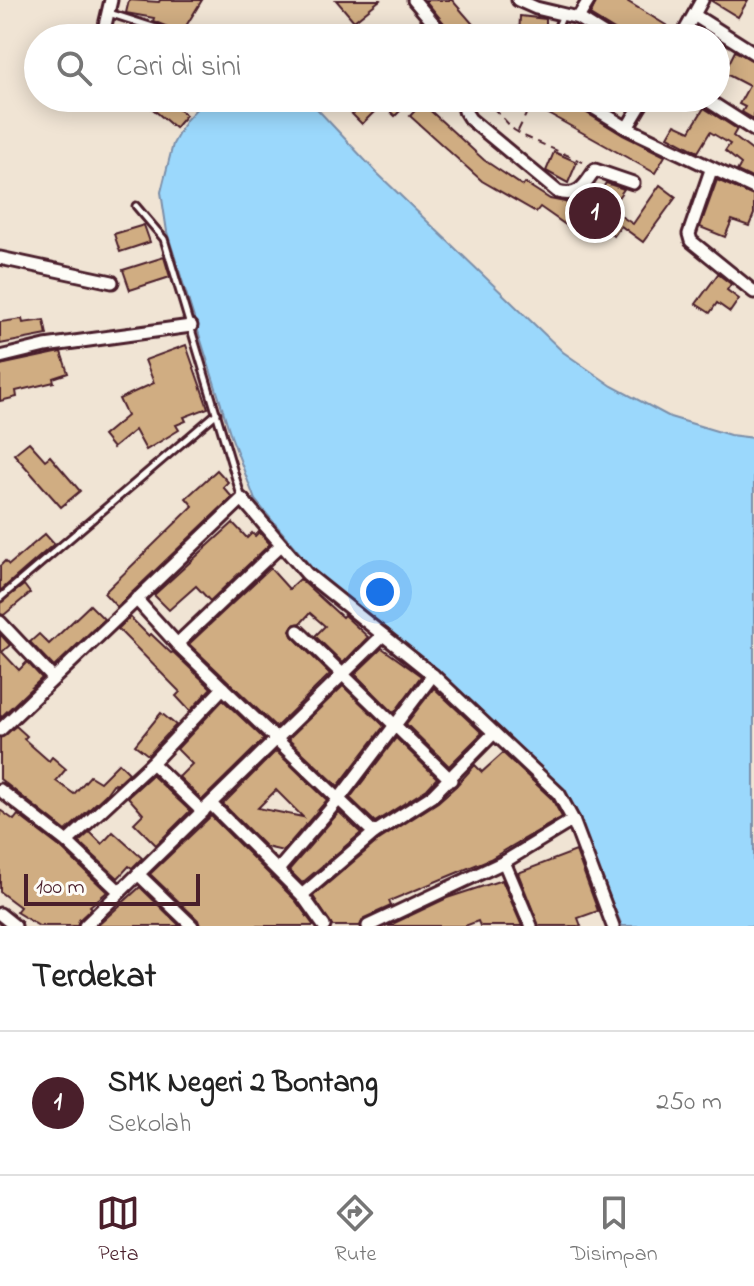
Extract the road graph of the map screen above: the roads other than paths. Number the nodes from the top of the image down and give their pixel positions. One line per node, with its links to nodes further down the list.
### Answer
1 (111, 0): 6 (street)
2 (414, 0): 12 (street)
3 (518, 0): 7 (street)
4 (589, 0): 9 (street)
5 (702, 0): 8 (street)
6 (108, 13): 10 (street); 11 (lane)
7 (563, 14): 9 (street); 13 (lane)
8 (694, 15): 15 (street); 16 (street)
9 (578, 18): 14 (street)
10 (105, 24)
11 (143, 24)
12 (434, 24)
13 (559, 24)
14 (588, 24)
15 (689, 24)
16 (708, 24)
17 (730, 38): 18 (street)
18 (754, 53)
19 (466, 112): 26 (street)
20 (601, 112): 23 (street)
21 (637, 112): 23 (street)
22 (726, 112): 24 (street)
23 (627, 128): 25 (street)
24 (754, 130)
25 (711, 170): 27 (street); 31 (street)
26 (633, 183)
27 (754, 188)
28 (136, 206): 32 (lane)
29 (0, 258): 30 (street)
30 (112, 282)
31 (754, 292)
32 (191, 326): 33 (street); 34 (lane)
33 (0, 357)
34 (217, 413): 35 (lane); 37 (lane)
35 (242, 499): 36 (street); 38 (street)
36 (281, 545): 41 (street); 42 (street)
37 (0, 598)
38 (136, 599): 42 (street); 45 (street)
39 (0, 622): 45 (street)
40 (298, 631): 43 (street)
41 (383, 635): 43 (street); 44 (street)
42 (177, 644): 46 (street)
43 (342, 674): 47 (street); 50 (street)
44 (433, 675): 47 (street); 49 (street)
45 (53, 678): 48 (street)
46 (223, 688): 50 (street); 51 (street)
47 (394, 725): 52 (street); 54 (street)
48 (0, 730)
49 (494, 733): 52 (street); 56 (street)
50 (277, 739): 54 (street); 55 (street)
51 (152, 763): 55 (street); 58 (street)
52 (451, 780): 57 (street)
53 (0, 790): 58 (street)
54 (339, 799): 57 (street); 60 (street)
55 (207, 808): 60 (street); 61 (street)
56 (573, 820): 59 (street); 65 (street)
57 (374, 833): 63 (street)
58 (67, 842): 62 (street)
59 (504, 862): 70 (street); 71 (street)
60 (278, 870): 63 (street)
61 (138, 874): 62 (street); 68 (street)
62 (120, 892): 67 (street)
63 (302, 895): 69 (street)
64 (0, 914): 66 (street)
65 (610, 925)
66 (15, 926)
67 (85, 926)
68 (192, 926)
69 (324, 926)
70 (368, 926)
71 (531, 926)

